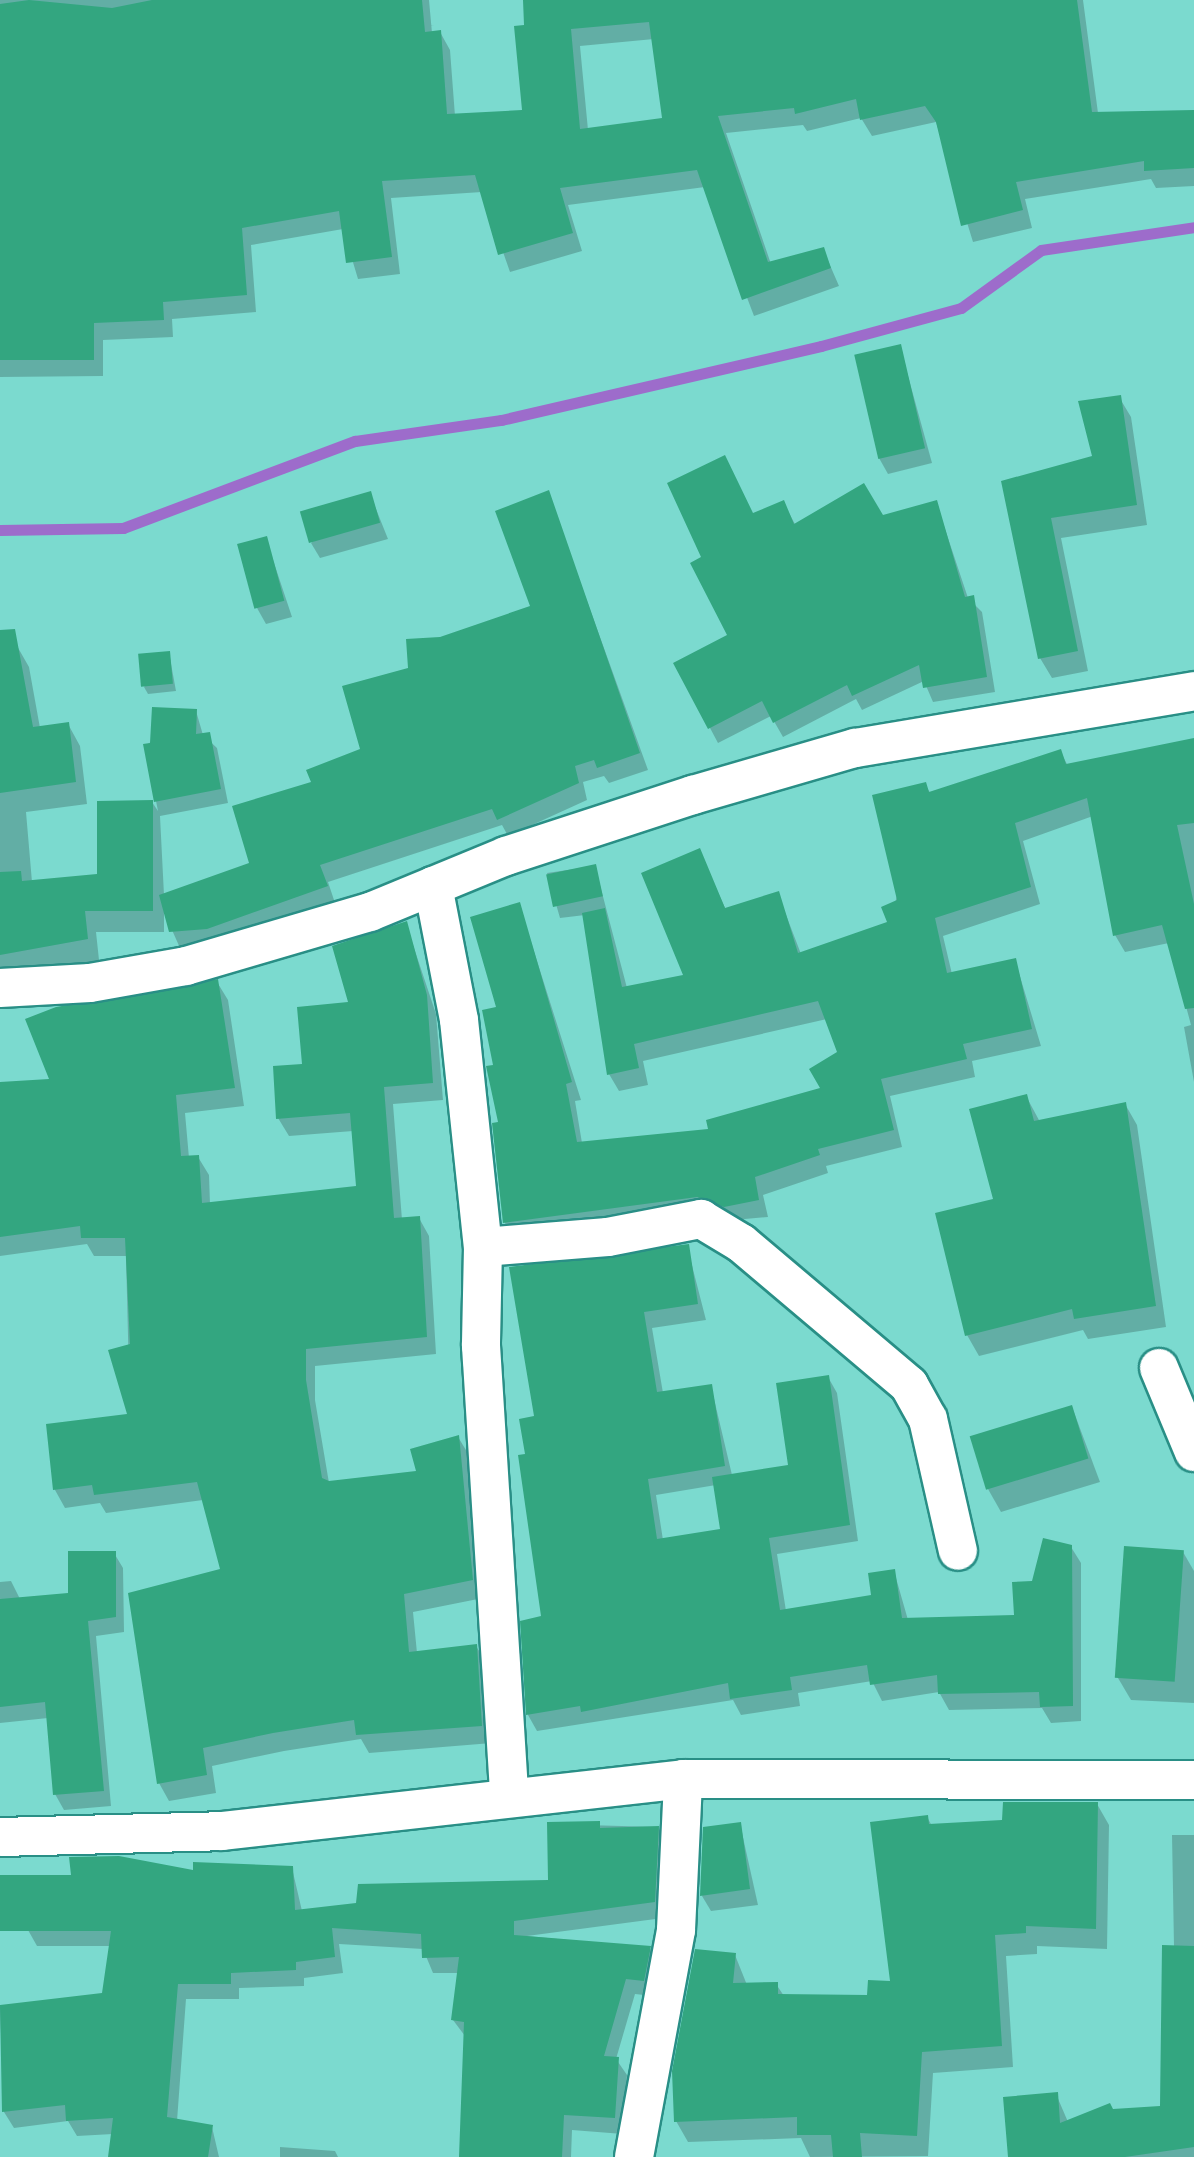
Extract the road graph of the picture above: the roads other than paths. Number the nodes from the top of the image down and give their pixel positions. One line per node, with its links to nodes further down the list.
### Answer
1 (1194, 691): 2 (street)
2 (433, 886): 3 (street); 4 (street)
3 (0, 988)
4 (483, 1247): 7 (street); 10 (street)
5 (1159, 1368): 6 (street)
6 (1194, 1452)
7 (958, 1551)
8 (683, 1779): 9 (street); 10 (street); 12 (street)
9 (1194, 1780)
10 (509, 1797): 11 (street)
11 (0, 1837)
12 (634, 2157)

